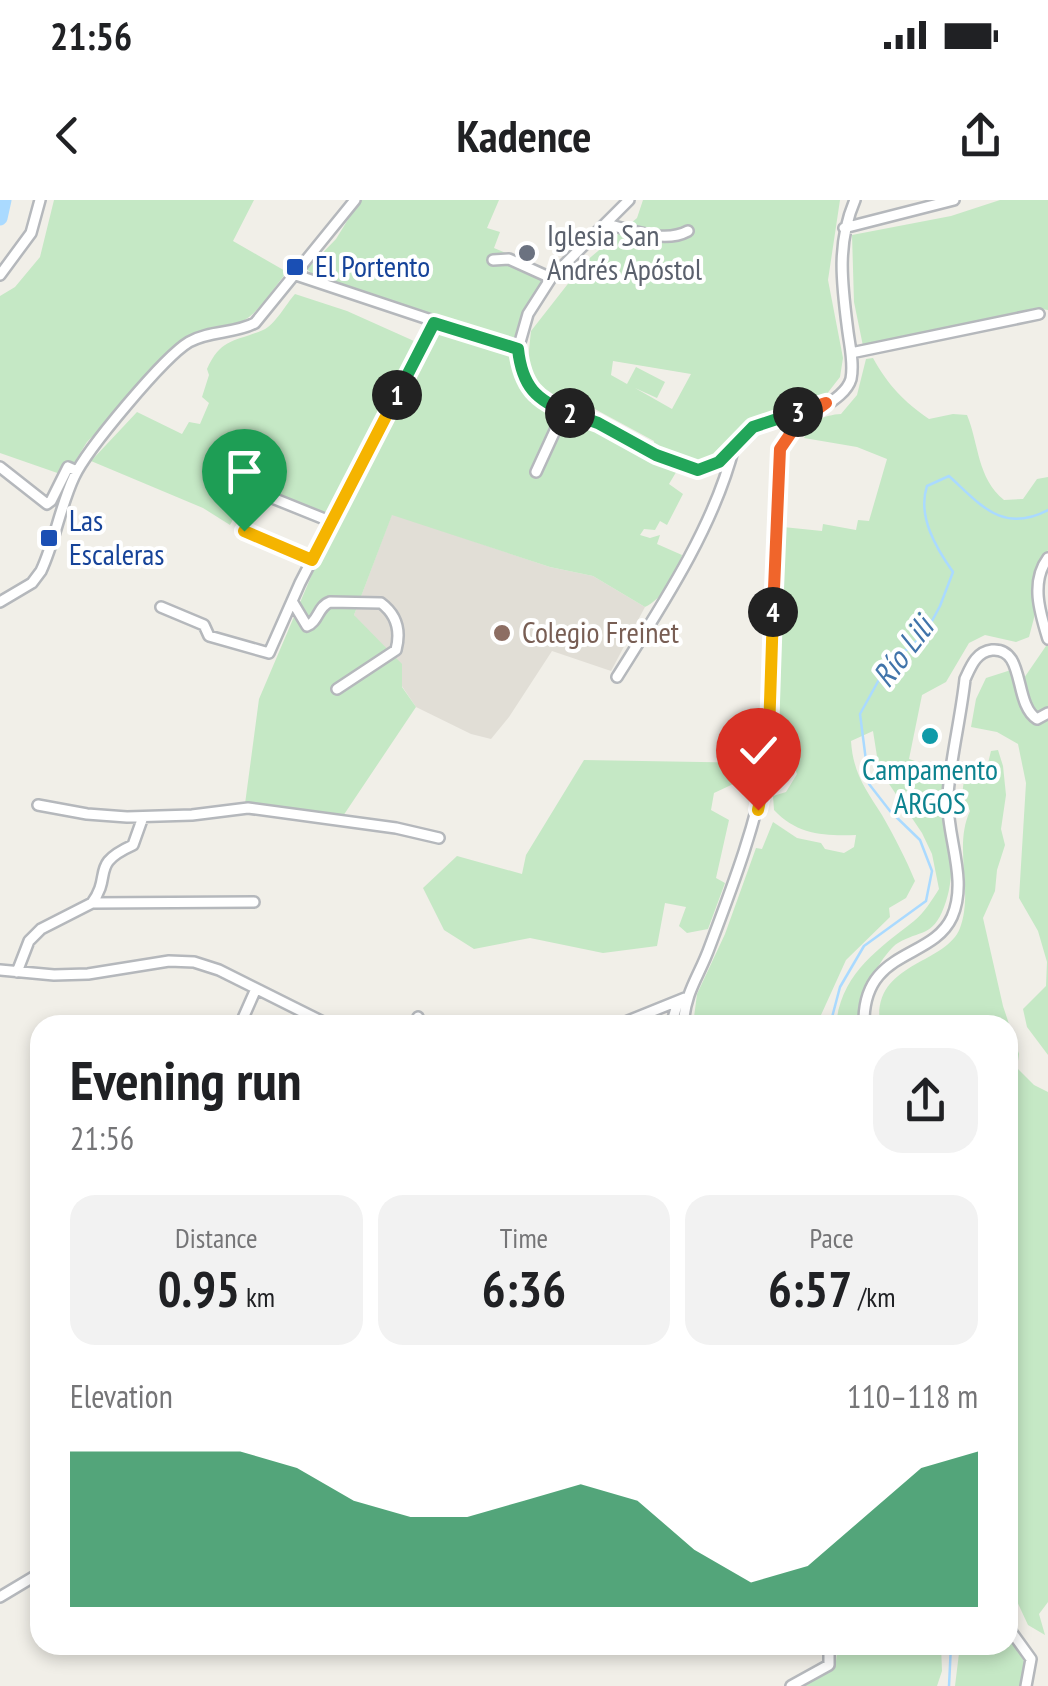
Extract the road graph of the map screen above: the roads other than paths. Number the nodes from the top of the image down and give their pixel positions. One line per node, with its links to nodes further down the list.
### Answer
1 (40, 200): 11 (street)
2 (355, 200): 10 (street)
3 (629, 200): 6 (street)
4 (855, 200): 7 (street)
5 (954, 200): 7 (street)
6 (606, 224): 8 (street); 12 (street)
7 (844, 228): 16 (street)
8 (688, 231)
9 (492, 260): 12 (street)
10 (293, 274): 14 (street); 21 (street)
11 (0, 275)
12 (552, 278): 15 (street)
13 (1039, 314): 16 (street)
14 (434, 323): 15 (street); 24 (street)
15 (518, 349): 18 (street)
16 (851, 353): 17 (street)
17 (826, 403): 19 (street); 43 (street)
18 (564, 411): 19 (street); 22 (street)
19 (734, 444): 32 (street)
20 (0, 467): 21 (street)
21 (77, 470): 28 (street)
22 (536, 472)
23 (255, 492): 24 (street)
24 (332, 522): 27 (street)
25 (244, 531): 27 (street)
26 (1048, 558): 31 (street)
27 (312, 560): 29 (street)
28 (0, 602)
29 (292, 602): 30 (street); 33 (street)
30 (161, 607)
31 (1048, 639)
32 (617, 677)
33 (337, 689)
34 (1048, 713): 49 (street)
35 (38, 804): 36 (street)
36 (143, 817): 37 (street); 38 (street)
37 (440, 838)
38 (92, 902): 39 (street); 41 (street)
39 (254, 902)
40 (0, 970): 41 (street)
41 (18, 972): 42 (street)
42 (255, 990): 44 (street); 45 (street)
43 (682, 1000): 46 (street); 47 (street); 48 (street)
44 (244, 1015)
45 (316, 1015)
46 (644, 1015)
47 (675, 1015)
48 (683, 1015)
49 (864, 1015)
50 (30, 1578): 51 (street)
51 (0, 1597)
52 (1018, 1641): 55 (street)
53 (830, 1655): 54 (street)
54 (791, 1686)
55 (1026, 1686)

